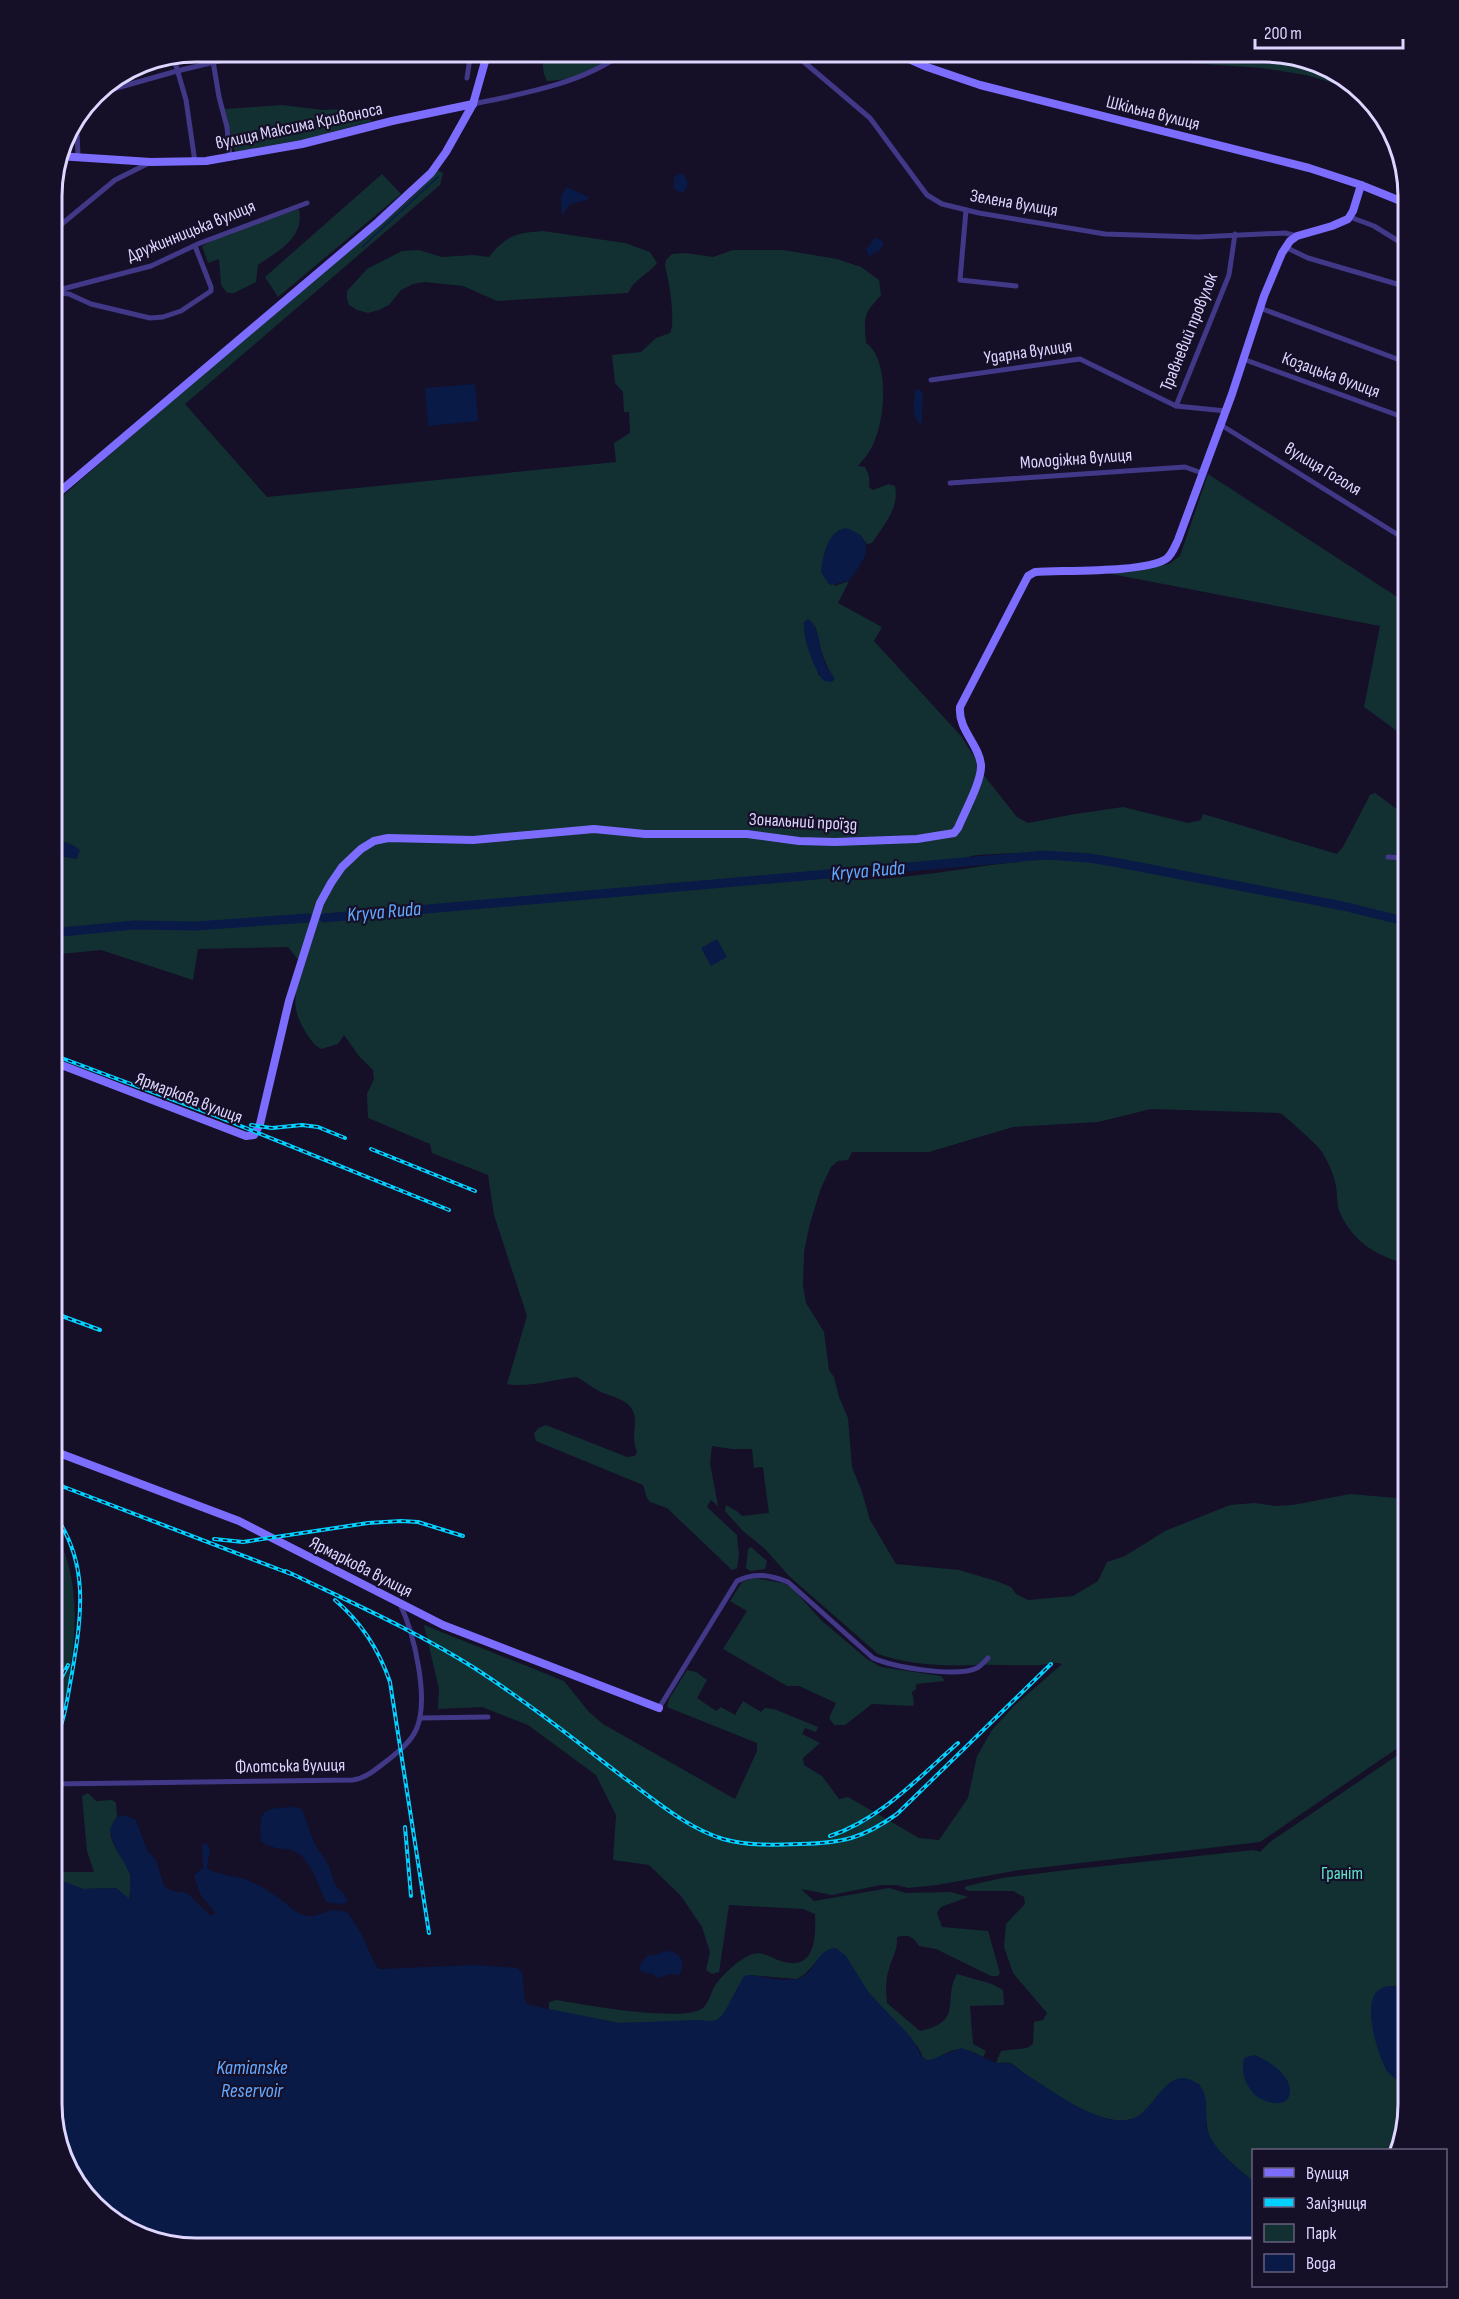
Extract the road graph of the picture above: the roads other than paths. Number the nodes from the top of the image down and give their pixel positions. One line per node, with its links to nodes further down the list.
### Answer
1 (209, 62): 11 (street)
2 (213, 62): 18 (street)
3 (469, 62): 9 (street)
4 (486, 62): 10 (street)
5 (611, 62): 14 (street)
6 (804, 62): 24 (street, Зелена вулиця)
7 (916, 62): 21 (street, Шкільна вулиця)
8 (175, 63): 11 (street)
9 (469, 65): 10 (street); 12 (street)
10 (484, 69): 14 (street)
11 (177, 71): 13 (street); 20 (street)
12 (467, 78)
13 (114, 89)
14 (473, 104): 18 (street, вулиця Максима Кривоноса); 46 (street)
15 (76, 135): 17 (street)
16 (68, 156): 17 (street, вулиця Максима Кривоноса)
17 (78, 156): 19 (street, вулиця Максима Кривоноса)
18 (230, 158): 20 (street, вулиця Максима Кривоноса)
19 (152, 162): 20 (street, вулиця Максима Кривоноса); 26 (street)
20 (195, 162)
21 (1360, 185): 22 (street, Шкільна вулиця); 25 (street)
22 (1397, 200)
23 (307, 203): 30 (street, Дружинницька вулиця)
24 (966, 210): 27 (street, Зелена вулиця); 33 (street)
25 (1350, 217): 28 (street); 29 (street)
26 (62, 224)
27 (1235, 234): 28 (street, Зелена вулиця); 40 (street, Травневий провулок)
28 (1298, 236): 31 (street)
29 (1397, 240)
30 (195, 246): 34 (street, Дружинницька вулиця); 35 (street)
31 (1285, 247): 32 (street); 36 (street)
32 (1397, 284)
33 (1016, 286)
34 (62, 290)
35 (62, 293)
36 (1260, 308): 37 (street); 38 (street)
37 (1243, 359): 41 (street); 42 (street, Козацька вулиця)
38 (1397, 359)
39 (931, 380): 40 (street, Ударна вулиця)
40 (1176, 406): 41 (street, Ударна вулиця)
41 (1226, 411): 43 (street)
42 (1397, 415)
43 (1221, 424): 44 (street); 47 (street, вулиця Гоголя)
44 (1202, 473): 45 (street, Молодіжна вулиця); 50 (street, Зональний проїзд)
45 (950, 483)
46 (62, 490)
47 (1397, 534)
48 (1388, 857): 49 (street)
49 (1397, 857)
50 (299, 966): 51 (street, Ярмаркова вулиця)
51 (62, 1065)
52 (62, 1454): 53 (street, Ярмаркова вулиця)
53 (399, 1603): 55 (street, Ярмаркова вулиця); 57 (street, Флотська вулиця)
54 (988, 1658): 55 (street)
55 (658, 1708)
56 (488, 1717): 57 (street)
57 (420, 1718): 58 (street, Флотська вулиця)
58 (62, 1784)

